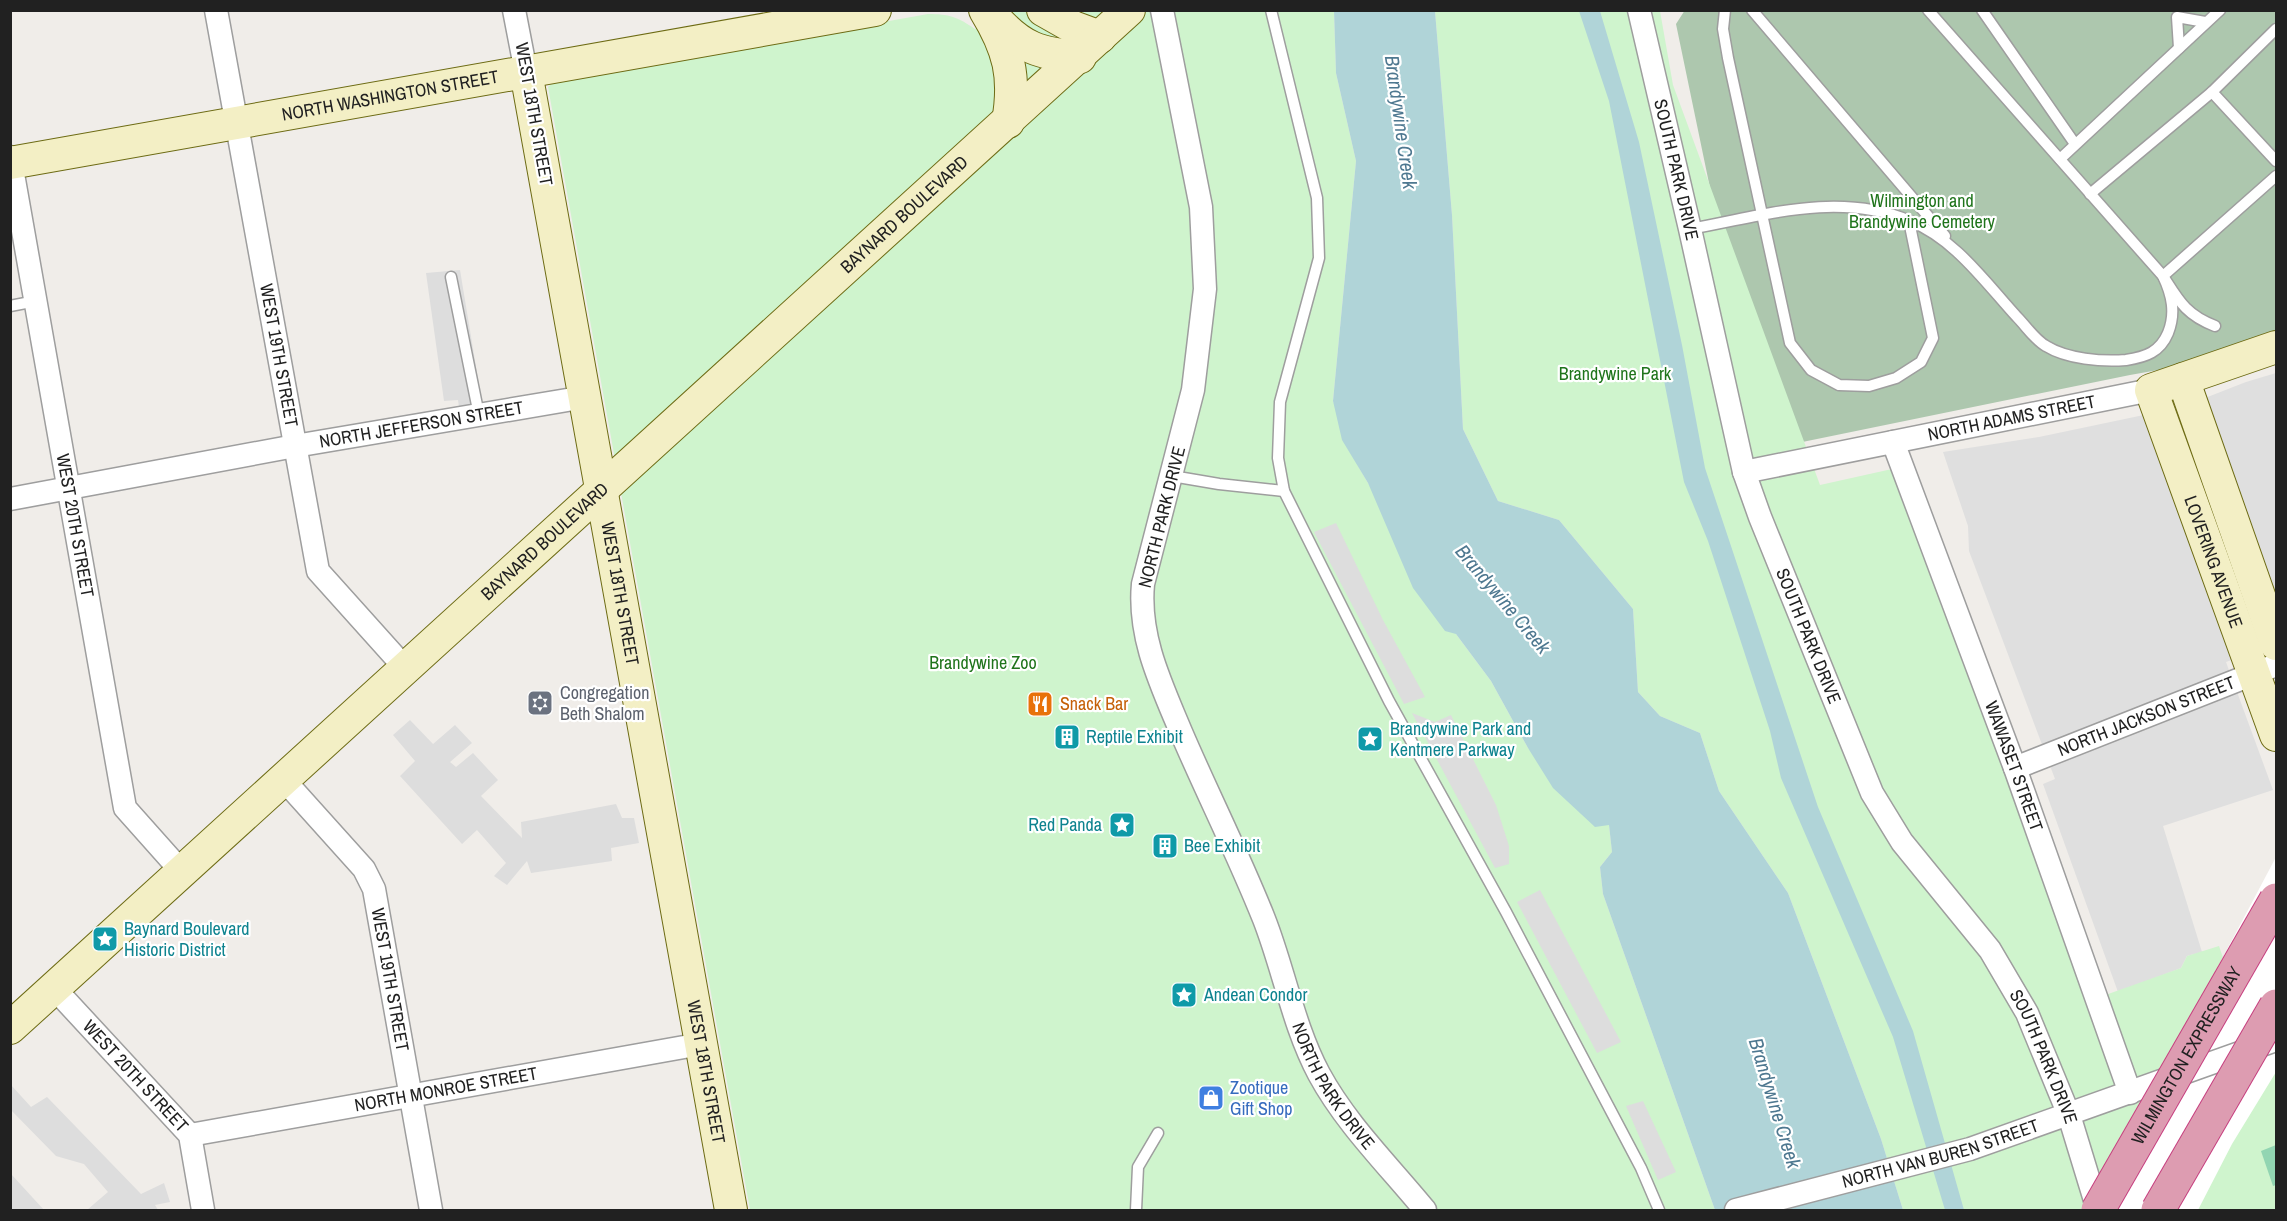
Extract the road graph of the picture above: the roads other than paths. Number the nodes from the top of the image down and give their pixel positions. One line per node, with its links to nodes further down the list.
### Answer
1 (216, 10): 24 (street, WEST 19TH STREET)
2 (514, 10): 21 (street, WEST 18TH STREET)
3 (986, 10): 19 (street); 23 (street)
4 (1162, 10): 48 (street, NORTH PARK DRIVE)
5 (1271, 10): 51 (lane)
6 (1725, 10): 31 (lane)
7 (1752, 10): 34 (lane)
8 (1928, 10): 26 (lane)
9 (1982, 10): 25 (lane)
10 (2220, 10): 17 (lane)
11 (860, 12): 16 (street, NORTH WASHINGTON STREET)
12 (1128, 12): 19 (street)
13 (1642, 13): 33 (street, SOUTH PARK DRIVE)
14 (1054, 14): 19 (street)
15 (2173, 14): 17 (lane); 20 (lane)
16 (789, 18): 21 (street, NORTH WASHINGTON STREET)
17 (2205, 22): 20 (lane)
18 (2277, 29): 22 (lane)
19 (1090, 47): 23 (street, BAYNARD BOULEVARD)
20 (2179, 48): 25 (lane)
21 (526, 72): 24 (street, NORTH WASHINGTON STREET); 43 (street, WEST 18TH STREET)
22 (2212, 92): 28 (lane); 30 (lane)
23 (1008, 122): 50 (street, BAYNARD BOULEVARD)
24 (237, 123): 27 (street, NORTH WASHINGTON STREET); 46 (street, WEST 19TH STREET)
25 (2075, 144): 26 (lane)
26 (2060, 159): 30 (lane)
27 (11, 161): 37 (street, WEST 20TH STREET)
28 (2277, 161)
29 (2277, 176): 35 (lane)
30 (2090, 194): 35 (lane)
31 (1764, 216): 32 (lane); 32 (lane); 33 (lane)
32 (1909, 221): 34 (lane)
33 (1690, 229): 47 (street, SOUTH PARK DRIVE)
34 (1963, 258): 35 (lane)
35 (2163, 276): 39 (lane)
36 (451, 277): 44 (lane)
37 (36, 301): 38 (lane); 49 (street, WEST 20TH STREET)
38 (10, 306)
39 (2215, 326)
40 (2277, 347): 41 (street, NORTH ADAMS STREET)
41 (2183, 379): 42 (street, NORTH ADAMS STREET); 53 (street, LOVERING AVENUE)
42 (2151, 390): 45 (street, NORTH ADAMS STREET); 55 (street, LOVERING AVENUE)
43 (585, 397): 44 (street, NORTH JEFFERSON STREET); 50 (street, WEST 18TH STREET)
44 (479, 414): 46 (street, NORTH JEFFERSON STREET)
45 (1893, 442): 47 (street, NORTH ADAMS STREET); 57 (street, WAWASET STREET)
46 (295, 446): 49 (street, NORTH JEFFERSON STREET); 54 (street, WEST 19TH STREET)
47 (1744, 472): 68 (street, SOUTH PARK DRIVE)
48 (1172, 476): 51 (lane); 71 (street, NORTH PARK DRIVE)
49 (70, 489): 52 (street, NORTH JEFFERSON STREET); 59 (street, WEST 20TH STREET)
50 (601, 489): 54 (street, BAYNARD BOULEVARD); 65 (street, WEST 18TH STREET)
51 (1284, 491): 77 (lane)
52 (10, 499)
53 (2277, 644)
54 (406, 669): 58 (street, BAYNARD BOULEVARD)
55 (2265, 669): 56 (street, LOVERING AVENUE); 57 (street, NORTH JACKSON STREET)
56 (2277, 735)
57 (2015, 768): 66 (street, WAWASET STREET)
58 (284, 780): 59 (street, BAYNARD BOULEVARD); 67 (street, WEST 19TH STREET)
59 (182, 872): 61 (street, BAYNARD BOULEVARD)
60 (2277, 900): 79 (highway, WILMINGTON EXPRESSWAY, bridge)
61 (54, 988): 63 (street, BAYNARD BOULEVARD); 70 (street, WEST 20TH STREET)
62 (2277, 1006): 80 (highway, bridge)
63 (10, 1028)
64 (2277, 1040): 66 (street, NORTH VAN BUREN STREET)
65 (701, 1044): 67 (street, NORTH MONROE STREET); 74 (street, WEST 18TH STREET)
66 (2130, 1092): 68 (street, NORTH VAN BUREN STREET)
67 (411, 1097): 70 (street, NORTH MONROE STREET); 73 (street, WEST 19TH STREET)
68 (2069, 1114): 78 (street, NORTH VAN BUREN STREET); 79 (street, SOUTH PARK DRIVE)
69 (1158, 1133): 75 (lane)
70 (190, 1135): 72 (street, WEST 20TH STREET)
71 (1408, 1201): 76 (street, NORTH PARK DRIVE)
72 (203, 1210)
73 (431, 1210)
74 (731, 1210)
75 (1136, 1210)
76 (1425, 1210)
77 (1659, 1210)
78 (1736, 1210)
79 (2098, 1210)
80 (2158, 1210)

